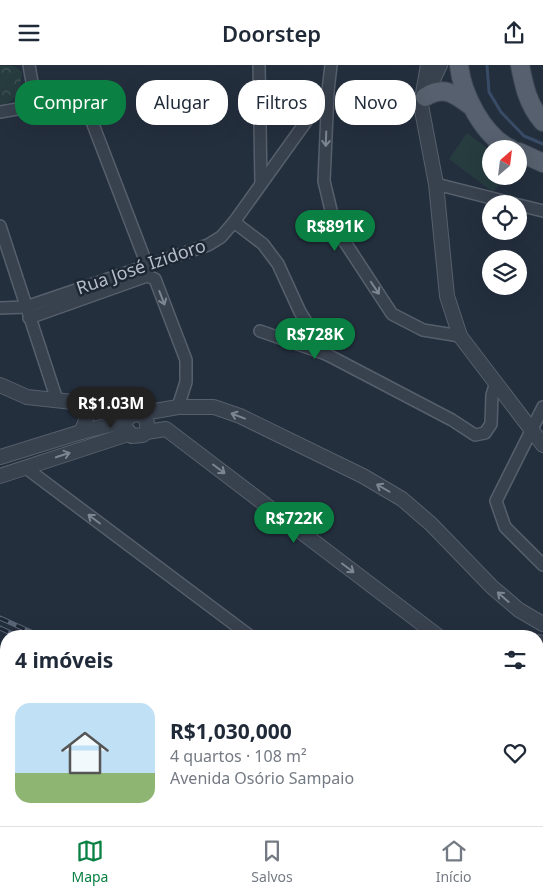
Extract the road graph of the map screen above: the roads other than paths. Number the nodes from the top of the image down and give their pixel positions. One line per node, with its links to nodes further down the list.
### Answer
1 (29, 65): 8 (street)
2 (259, 65): 19 (street)
3 (331, 65): 9 (street)
4 (428, 65): 10 (street)
5 (440, 65): 10 (street)
6 (458, 65): 11 (main road)
7 (520, 65): 14 (main road)
8 (32, 80)
9 (328, 91): 19 (street, Rua José Izidoro); 30 (street, one-way to 30)
10 (423, 101): 11 (main road); 20 (street)
11 (471, 106): 16 (main road)
12 (15, 109): 13 (street)
13 (0, 112)
14 (543, 122)
15 (93, 125): 26 (street)
16 (498, 140)
17 (528, 156): 18 (main road)
18 (543, 163)
19 (261, 184): 24 (street, Rua José Izidoro)
20 (436, 184): 21 (street); 30 (street)
21 (482, 195)
22 (527, 207): 23 (street)
23 (543, 211)
24 (234, 222): 26 (street, Rua José Izidoro); 31 (street)
25 (0, 227): 28 (street)
26 (147, 265): 28 (street, Rua José Izidoro)
27 (0, 308): 28 (street, Rua José Izidoro)
28 (28, 312): 34 (street); 36 (street, one-way to 36)
29 (260, 331): 31 (street)
30 (460, 336): 32 (street)
31 (326, 354): 32 (street)
32 (496, 382): 40 (street)
33 (0, 385): 34 (street)
34 (58, 400): 35 (street)
35 (82, 403): 38 (street); 41 (street)
36 (178, 407): 38 (street); 39 (street); 48 (street, one-way to 36)
37 (543, 407): 40 (street)
38 (130, 420): 41 (street); 42 (street); 42 (street); 45 (street, one-way to 38)
39 (166, 429): 42 (street); 50 (street, one-way to 50)
40 (531, 429): 43 (street); 47 (street)
41 (81, 432): 44 (street)
42 (146, 432)
43 (543, 445)
44 (0, 457)
45 (26, 468): 46 (street); 49 (street, one-way to 45)
46 (0, 476)
47 (543, 565)
48 (543, 624)
49 (242, 630)
50 (430, 630)

